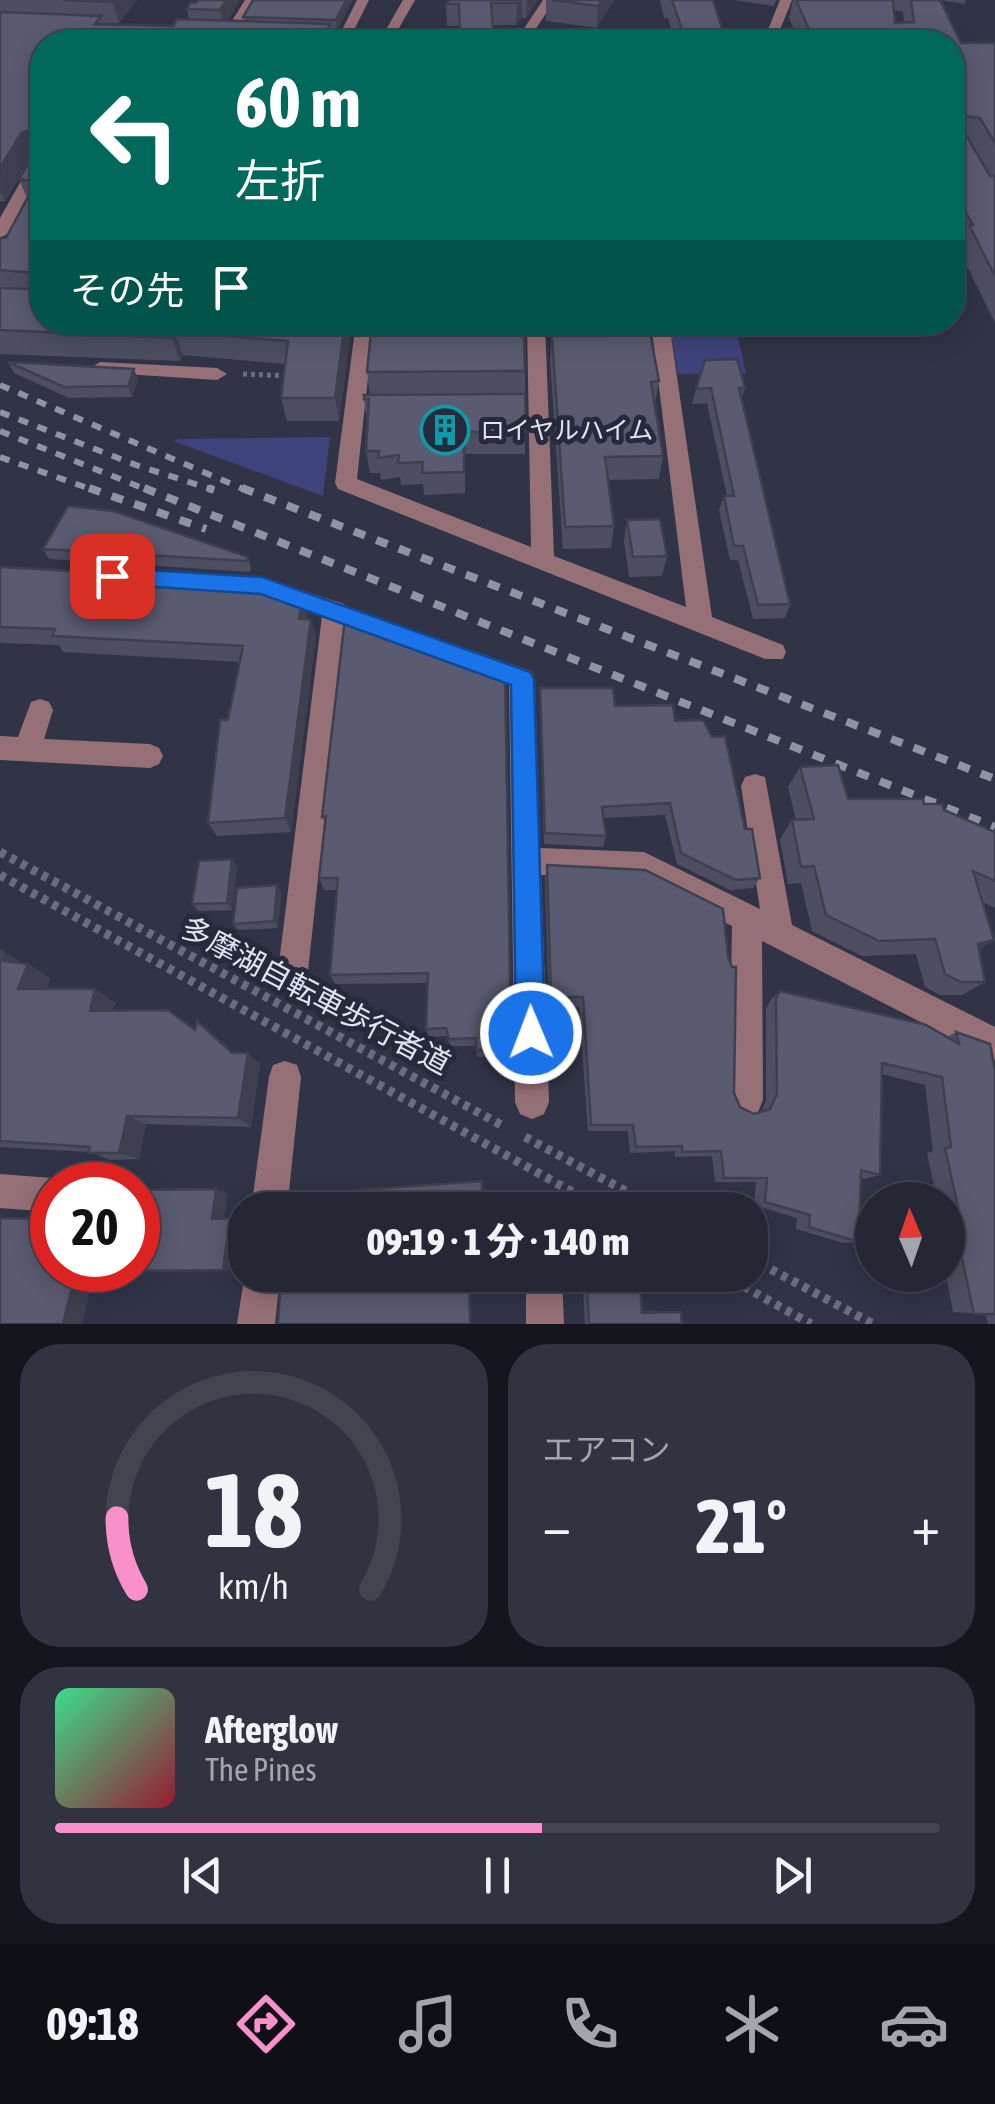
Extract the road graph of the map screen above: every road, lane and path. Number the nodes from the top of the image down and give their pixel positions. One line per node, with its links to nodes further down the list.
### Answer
1 (251, 0): 6 (street)
2 (362, 0): 7 (street)
3 (410, 0): 8 (street)
4 (549, 0): 9 (street)
5 (786, 0): 10 (street)
6 (232, 30)
7 (343, 30)
8 (393, 30)
9 (529, 30)
10 (774, 30)
11 (30, 180): 12 (street)
12 (13, 211): 13 (street)
13 (0, 233)
14 (365, 335): 20 (street)
15 (535, 335): 20 (street)
16 (662, 335): 22 (street)
17 (79, 367): 18 (street)
18 (217, 374): 19 (path)
19 (297, 376)
20 (542, 561): 22 (street)
21 (244, 584): 34 (street)
22 (700, 620): 24 (street)
23 (447, 652): 30 (street)
24 (774, 652)
25 (40, 710): 26 (street)
26 (13, 749): 27 (street)
27 (150, 756)
28 (755, 786): 33 (street)
29 (0, 852): 42 (path, 多摩湖自転車歩行者道)
30 (527, 861): 32 (street); 38 (street)
31 (0, 875): 41 (path)
32 (747, 919): 33 (street); 37 (street)
33 (779, 936): 35 (street)
34 (293, 970)
35 (995, 1044)
36 (286, 1076): 40 (street)
37 (746, 1100)
38 (532, 1102)
39 (0, 1191): 43 (street)
40 (271, 1192)
41 (572, 1192)
42 (627, 1192)
43 (30, 1193)
44 (768, 1268): 51 (path)
45 (260, 1292): 48 (street)
46 (544, 1292): 49 (street)
47 (753, 1292): 50 (path)
48 (256, 1324)
49 (545, 1324)
50 (811, 1324)
51 (873, 1324)

